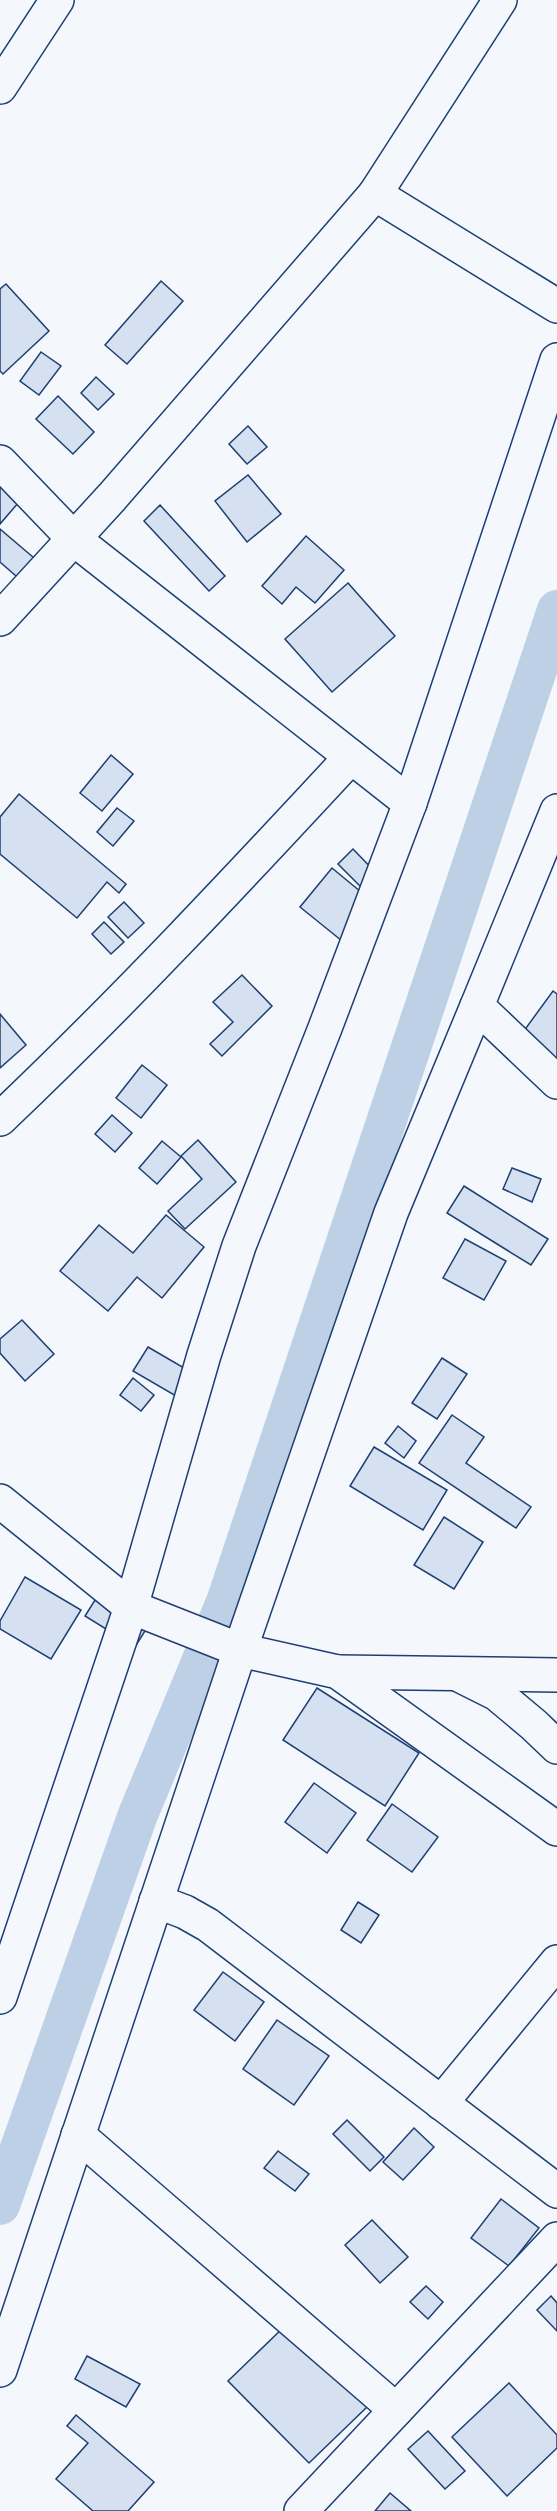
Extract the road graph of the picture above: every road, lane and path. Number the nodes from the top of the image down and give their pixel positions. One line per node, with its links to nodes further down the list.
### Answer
1 (57, 0): 3 (street)
2 (500, 0): 4 (street)
3 (0, 87)
4 (375, 194): 5 (street); 8 (street)
5 (557, 306)
6 (557, 360): 11 (street)
7 (0, 462): 8 (street)
8 (74, 538): 9 (street); 10 (street)
9 (0, 619)
10 (351, 757): 11 (street); 15 (street)
11 (410, 803): 17 (street)
12 (557, 811): 13 (street)
13 (477, 1006): 14 (street); 18 (street)
14 (557, 1082)
15 (0, 1119)
16 (0, 1501): 17 (street)
17 (143, 1611): 18 (street); 25 (street)
18 (240, 1650): 19 (street); 24 (street)
19 (338, 1672): 20 (street); 23 (street)
20 (454, 1673): 21 (street); 22 (street)
21 (557, 1675)
22 (557, 1747)
23 (557, 1829)
24 (156, 1901): 28 (street); 29 (street)
25 (10, 1931): 27 (street)
26 (557, 1962): 28 (street)
27 (0, 1996)
28 (441, 2103): 30 (street)
29 (78, 2135): 32 (street); 33 (street)
30 (557, 2191)
31 (557, 2239): 33 (street)
32 (0, 2370)
33 (396, 2410): 34 (street)
34 (301, 2511)

